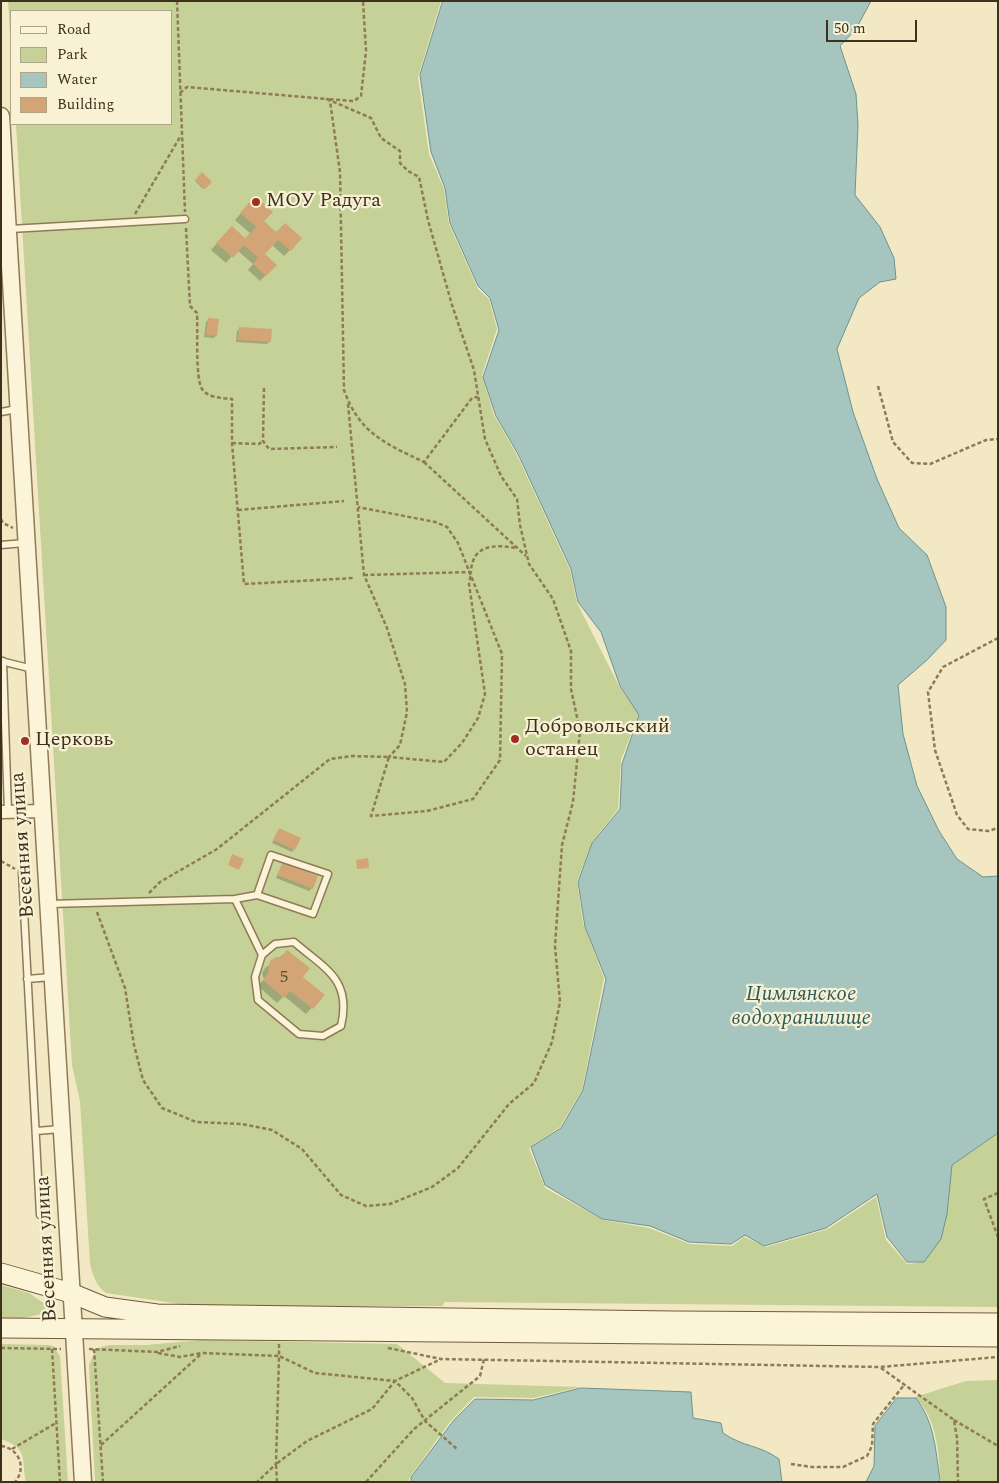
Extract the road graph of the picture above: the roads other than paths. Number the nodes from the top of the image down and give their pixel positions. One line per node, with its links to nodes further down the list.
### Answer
1 (1, 116): 3 (street, Весенняя улица)
2 (186, 219): 3 (lane)
3 (7, 229): 4 (street, Весенняя улица)
4 (9, 410): 5 (street, Весенняя улица)
5 (26, 543): 6 (lane); 8 (street, Весенняя улица)
6 (1, 545)
7 (2, 661): 8 (lane); 10 (lane)
8 (34, 669): 9 (street, Весенняя улица)
9 (43, 811): 10 (street); 14 (street, Весенняя улица)
10 (5, 812)
11 (22, 872): 17 (lane)
12 (257, 895): 12 (lane); 13 (lane)
13 (235, 899): 14 (lane); 15 (lane)
14 (49, 904): 16 (street, Весенняя улица)
15 (262, 955): 15 (lane)
16 (53, 977): 17 (lane); 19 (street, Весенняя улица)
17 (27, 979): 18 (lane)
18 (36, 1130): 19 (lane); 20 (lane)
19 (62, 1130): 22 (street, Весенняя улица)
20 (40, 1215)
21 (1, 1273): 22 (main road)
22 (71, 1293): 23 (main road); 25 (street, Весенняя улица)
23 (998, 1323)
24 (1, 1328): 25 (main road)
25 (73, 1329): 26 (main road); 27 (street, Весенняя улица)
26 (998, 1337)
27 (83, 1482)

